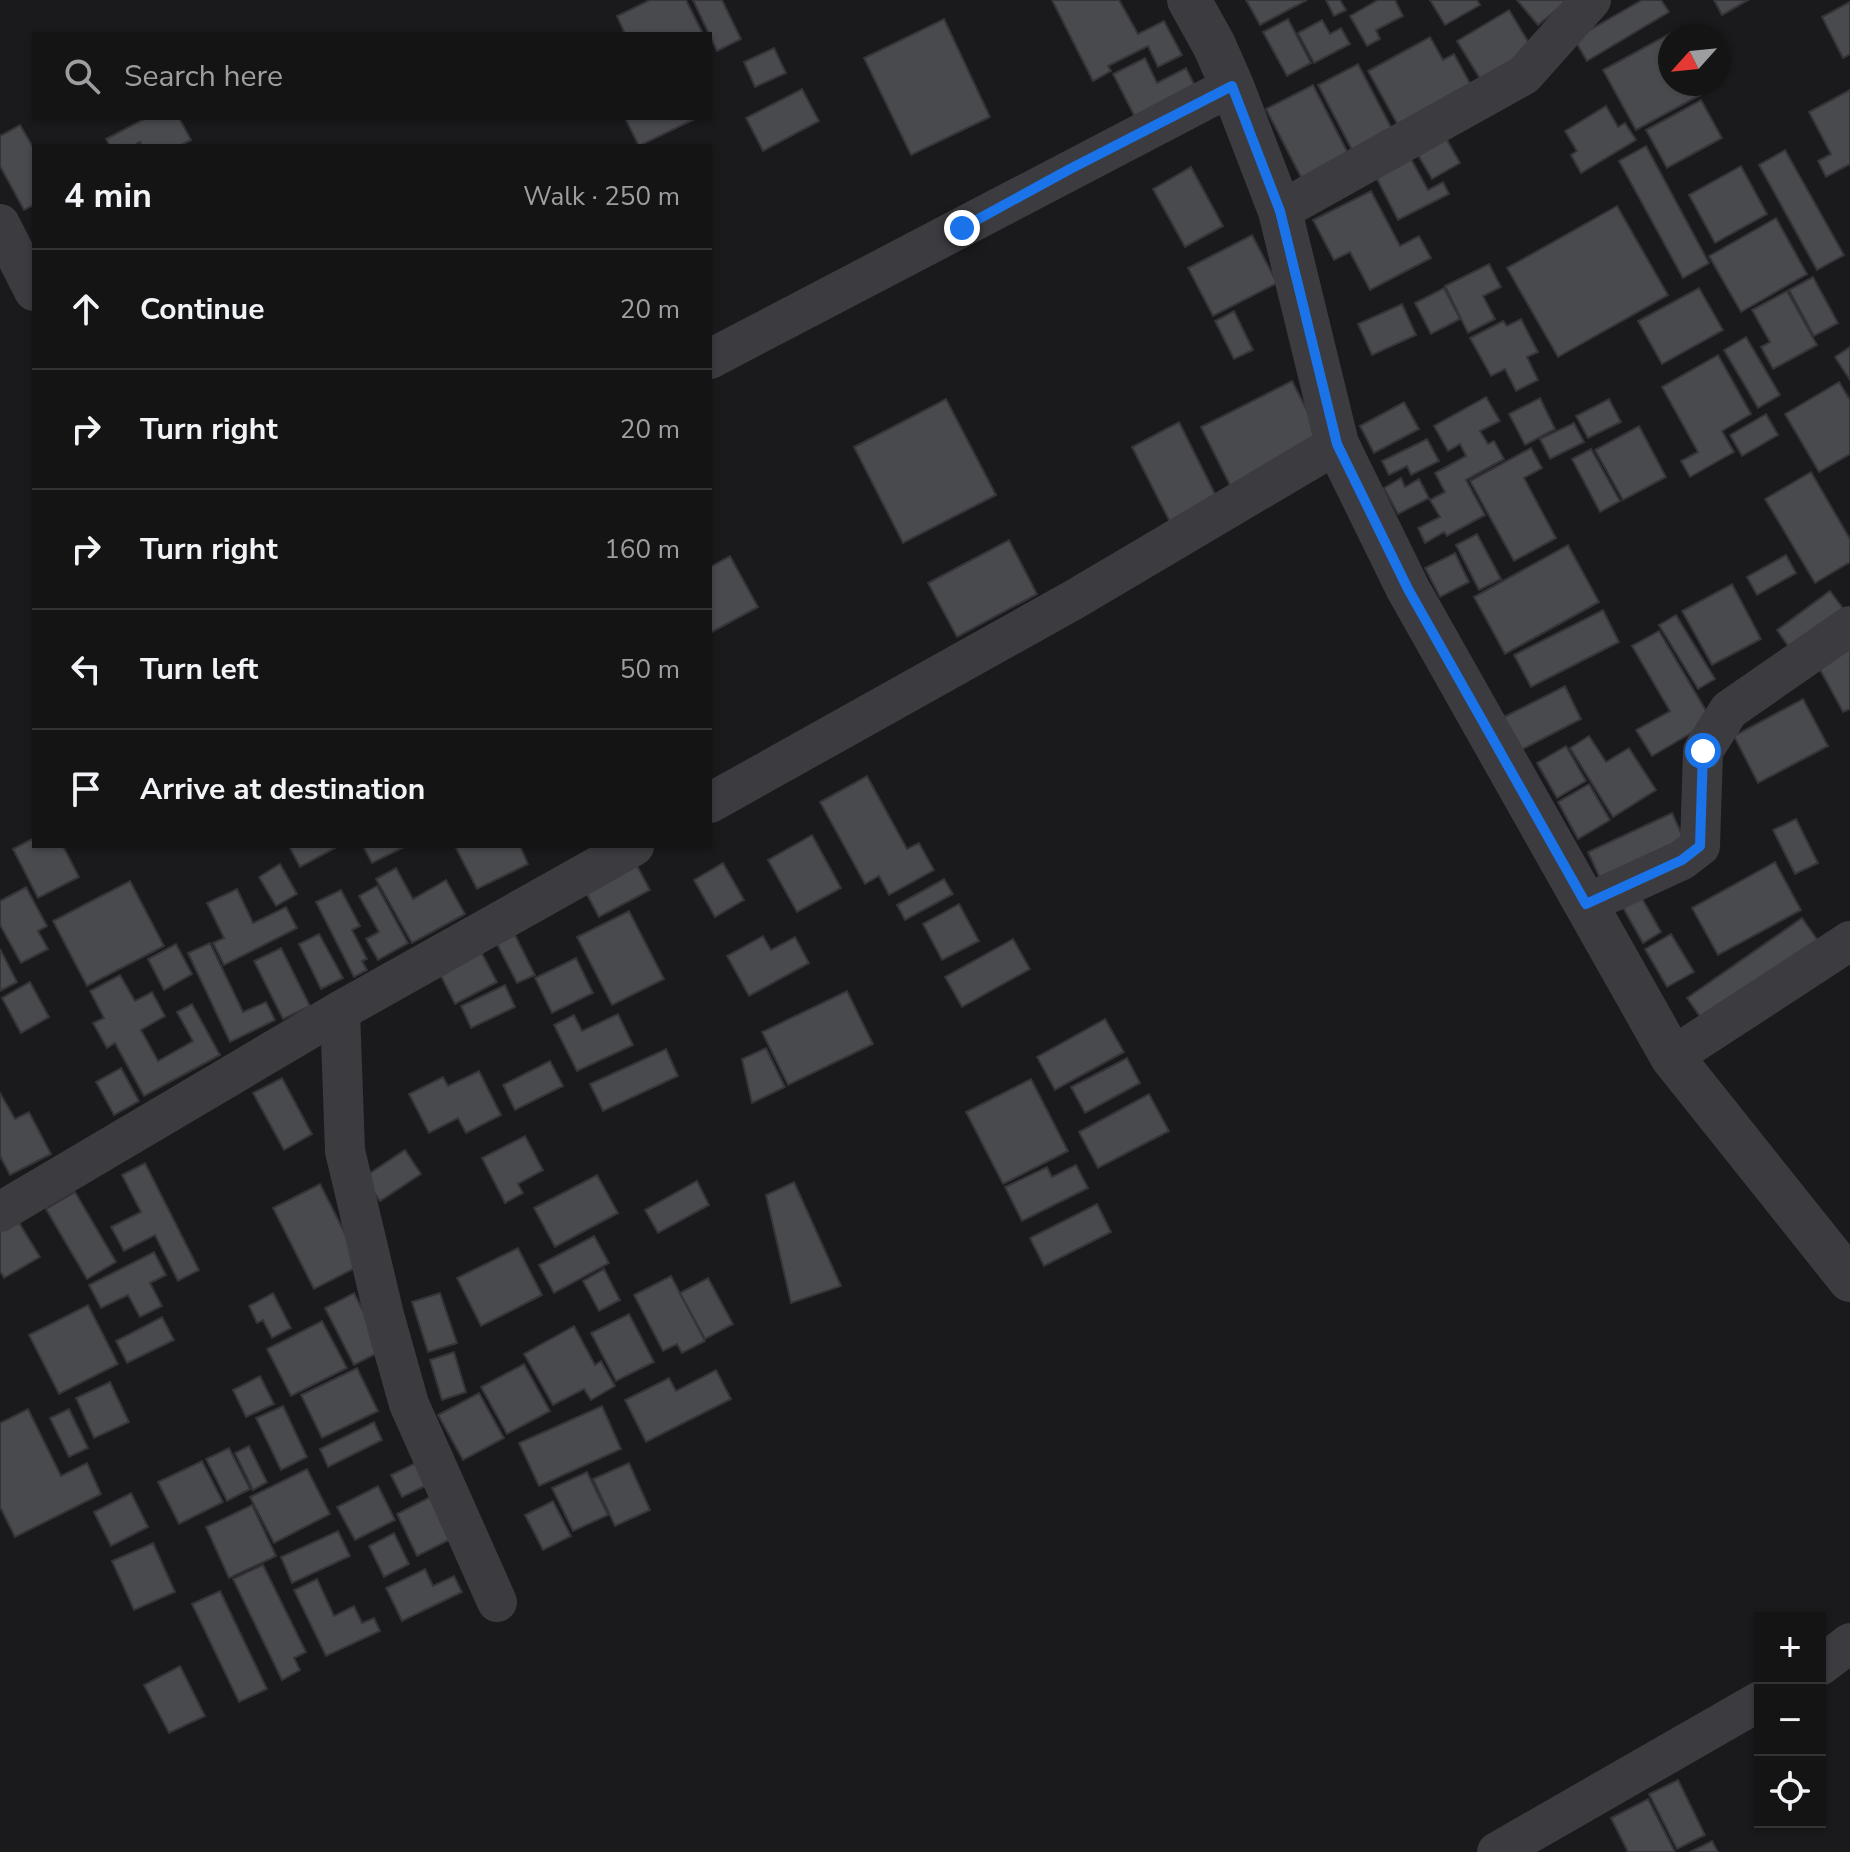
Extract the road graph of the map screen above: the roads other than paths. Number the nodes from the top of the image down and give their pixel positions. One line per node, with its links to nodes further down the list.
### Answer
1 (1189, 0): 3 (street)
2 (1591, 0): 4 (street)
3 (1232, 86): 4 (street); 7 (street)
4 (1280, 211): 8 (street)
5 (0, 224): 6 (street)
6 (32, 287)
7 (712, 358)
8 (1337, 444): 10 (street); 12 (street)
9 (1850, 626): 12 (street)
10 (712, 802)
11 (630, 848): 14 (street)
12 (1586, 904): 15 (street)
13 (1850, 941): 15 (street)
14 (340, 1011): 16 (street); 18 (street)
15 (1672, 1057): 17 (street)
16 (0, 1212)
17 (1850, 1280)
18 (497, 1602)
19 (1850, 1643): 20 (street)
20 (1826, 1661)
21 (1754, 1704): 22 (street)
22 (1497, 1852)

